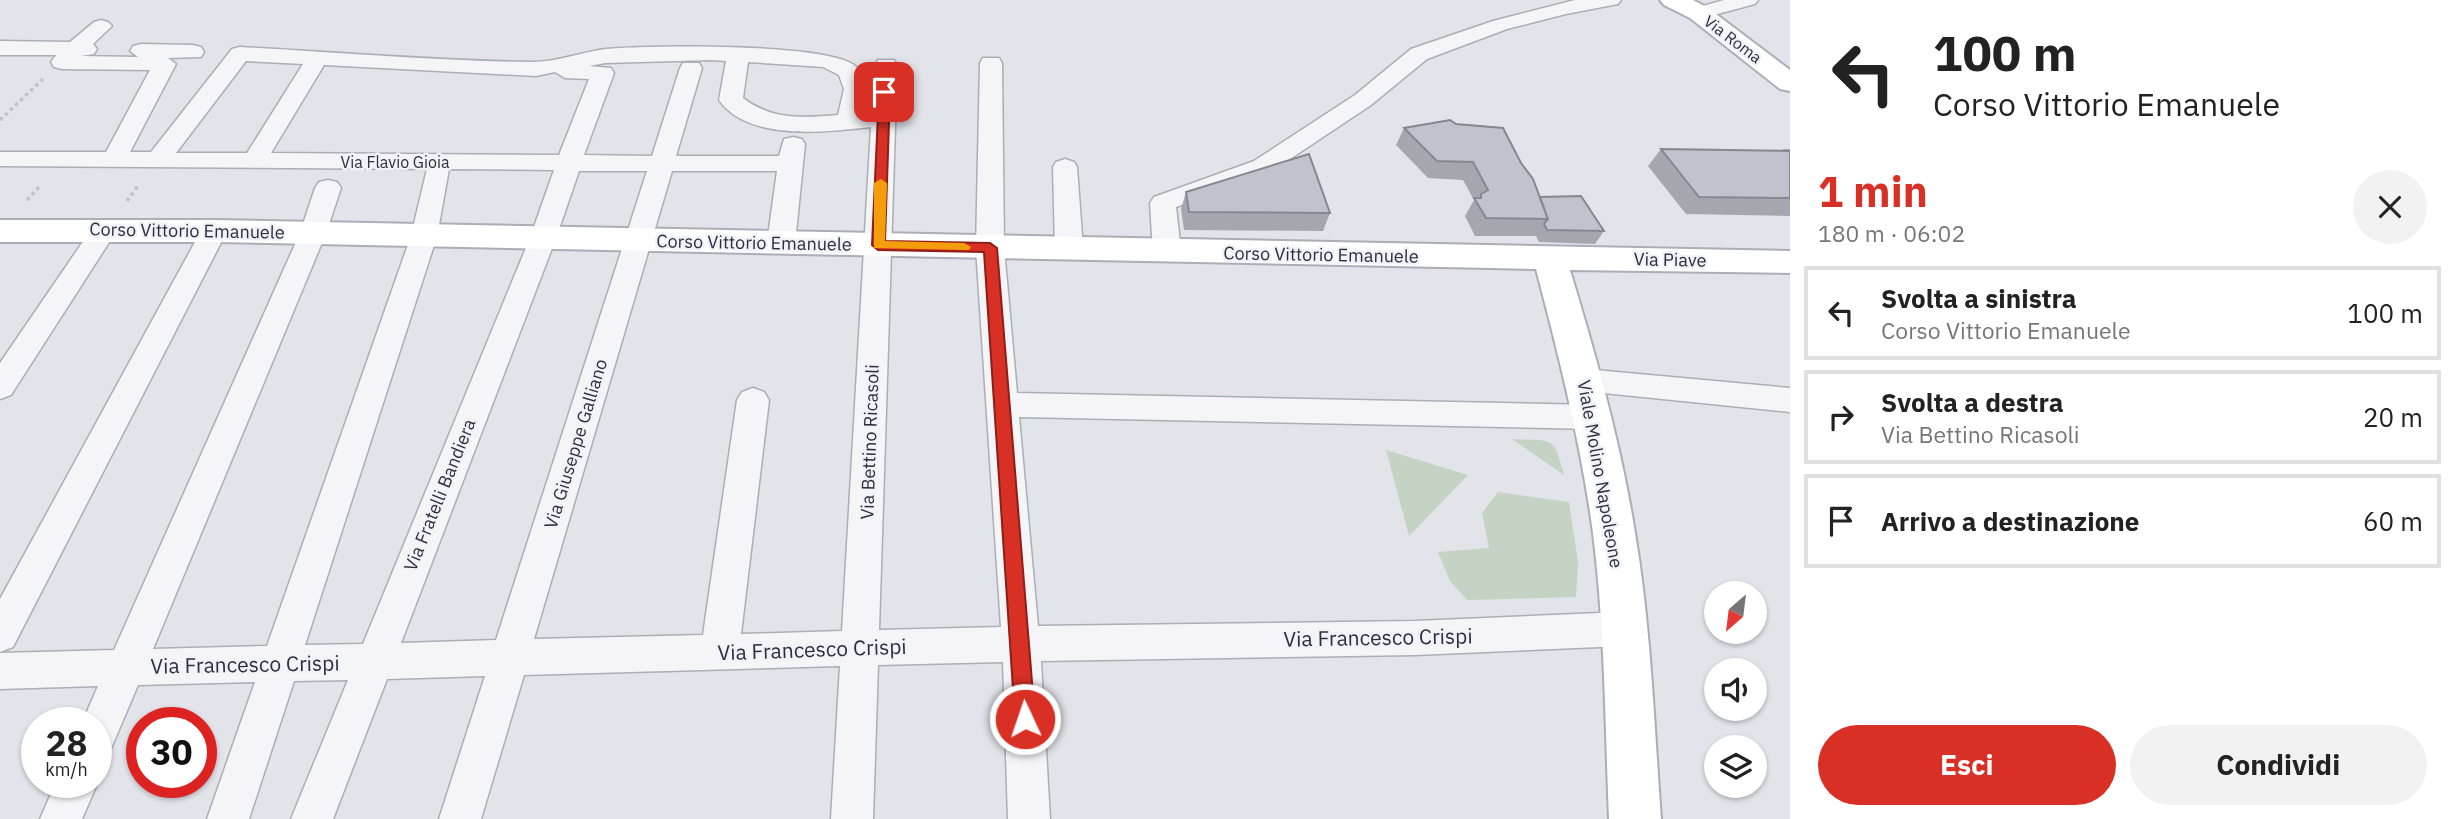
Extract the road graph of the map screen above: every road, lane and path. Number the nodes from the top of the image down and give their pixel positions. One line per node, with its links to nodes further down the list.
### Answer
1 (1611, 0): 46 (street)
2 (1673, 0): 4 (street, Via Roma)
3 (1748, 0): 4 (street)
4 (1699, 13): 16 (street, Via Roma)
5 (101, 26): 8 (street)
6 (0, 48): 8 (street)
7 (193, 52): 8 (street)
8 (68, 55): 12 (street); 21 (path)
9 (318, 57): 15 (street); 27 (street); 28 (street)
10 (738, 57): 15 (street); 19 (street); 22 (street)
11 (991, 63): 44 (street)
12 (155, 64): 17 (street); 26 (street)
13 (886, 65): 20 (street, Via Bettino Ricasoli)
14 (691, 68): 18 (street, Via Giuseppe Galliano)
15 (536, 69): 32 (street, Via Fratelli Bandiera)
16 (1790, 83)
17 (120, 100)
18 (683, 100): 19 (street); 29 (street, Via Giuseppe Galliano)
19 (731, 100): 23 (street)
20 (883, 119): 22 (street); 43 (street, Via Bettino Ricasoli)
21 (0, 120)
22 (848, 121): 23 (street)
23 (795, 123): 30 (street)
24 (451, 138): 31 (street)
25 (0, 159): 26 (street, Via Flavio Gioia)
26 (114, 160): 27 (street, Via Flavio Gioia)
27 (158, 160): 28 (street, Via Flavio Gioia); 35 (path)
28 (254, 161): 31 (street, Via Flavio Gioia)
29 (663, 163): 30 (street, Via Flavio Gioia); 32 (street, Via Flavio Gioia); 41 (street, Via Giuseppe Galliano)
30 (790, 164): 42 (street)
31 (440, 167): 32 (street, Via Flavio Gioia); 39 (street)
32 (568, 167): 40 (street, Via Fratelli Bandiera)
33 (1065, 167): 45 (street)
34 (328, 188): 38 (street)
35 (104, 230): 36 (street, Corso Vittorio Emanuele); 37 (street, Corso Vittorio Emanuele); 49 (street)
36 (0, 231)
37 (214, 231): 38 (street, Corso Vittorio Emanuele); 55 (street)
38 (313, 233): 39 (street, Corso Vittorio Emanuele); 62 (street)
39 (424, 236): 40 (street, Corso Vittorio Emanuele); 61 (street)
40 (543, 238): 41 (street, Corso Vittorio Emanuele); 60 (street, Via Fratelli Bandiera)
41 (639, 241): 42 (street, Corso Vittorio Emanuele); 59 (street, Via Giuseppe Galliano)
42 (781, 243): 43 (street, Corso Vittorio Emanuele)
43 (878, 245): 44 (street, Corso Vittorio Emanuele); 57 (street, Via Bettino Ricasoli)
44 (990, 248): 45 (street, Corso Vittorio Emanuele); 53 (street)
45 (1069, 249): 46 (street, Corso Vittorio Emanuele)
46 (1167, 251): 47 (street, Corso Vittorio Emanuele)
47 (1550, 259): 48 (street, Via Piave); 50 (street, Viale Molino Napoleone)
48 (1790, 262)
49 (0, 387)
50 (1588, 399): 52 (street); 53 (street); 54 (street, Viale Molino Napoleone)
51 (753, 400): 58 (street)
52 (1790, 400)
53 (1001, 405): 56 (street)
54 (1623, 629): 56 (street, Via Francesco Crispi); 72 (street, Viale Molino Napoleone)
55 (0, 635)
56 (1021, 644): 57 (street, Via Francesco Crispi); 71 (street)
57 (861, 649): 58 (street, Via Francesco Crispi); 70 (street, Via Bettino Ricasoli)
58 (720, 652): 59 (street, Via Francesco Crispi)
59 (510, 658): 60 (street, Via Francesco Crispi); 69 (street, Via Giuseppe Galliano)
60 (374, 662): 61 (street, Via Francesco Crispi); 68 (street, Via Fratelli Bandiera)
61 (280, 664): 62 (street, Via Francesco Crispi); 67 (street)
62 (126, 667): 63 (street, Via Francesco Crispi); 64 (street)
63 (0, 671)
64 (109, 707)
65 (70, 798): 66 (street)
66 (61, 819)
67 (228, 819)
68 (312, 819)
69 (460, 819)
70 (852, 819)
71 (1030, 819)
72 (1635, 819)

